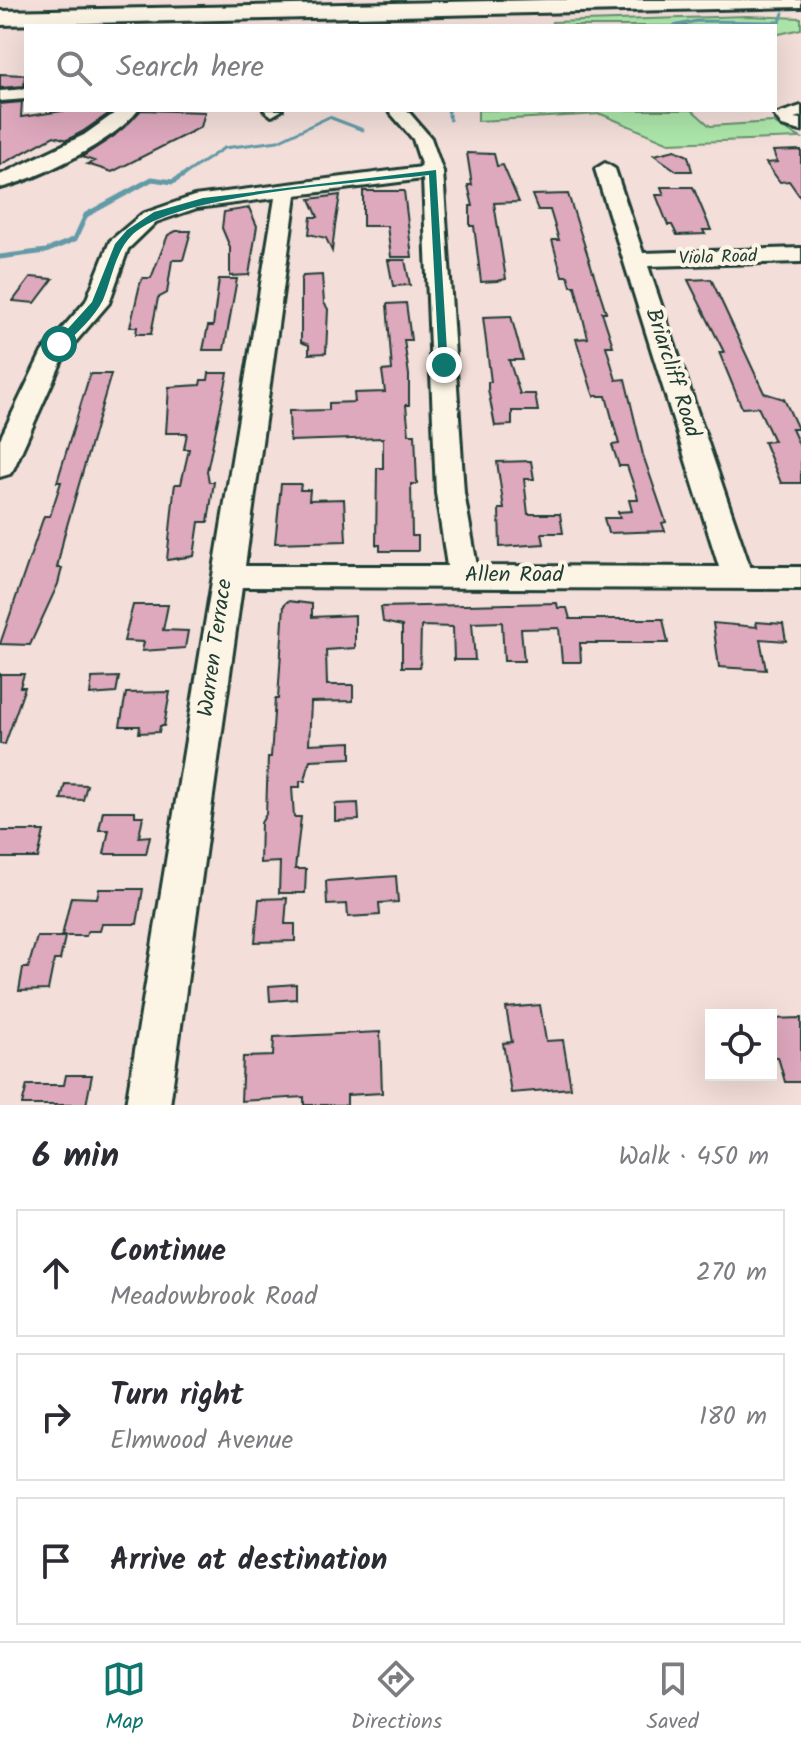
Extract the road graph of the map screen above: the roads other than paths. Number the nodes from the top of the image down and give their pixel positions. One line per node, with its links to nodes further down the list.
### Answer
1 (297, 0): 3 (highway)
2 (801, 1): 4 (highway)
3 (0, 6)
4 (0, 18)
5 (24, 94): 6 (street)
6 (0, 96)
7 (801, 111): 10 (street)
8 (128, 112): 13 (street)
9 (399, 112): 12 (street)
10 (801, 125)
11 (605, 169): 16 (street, Briarcliff Road)
12 (433, 172): 14 (street); 18 (street)
13 (0, 182)
14 (286, 191): 17 (street); 19 (street, Warren Terrace)
15 (801, 255): 16 (street, Viola Road)
16 (634, 260): 20 (street, Briarcliff Road)
17 (0, 468)
18 (463, 574): 19 (street, Allen Road); 20 (street, Allen Road)
19 (226, 576): 22 (street, Warren Terrace)
20 (738, 578): 21 (street, Allen Road)
21 (801, 578)
22 (148, 1105)

